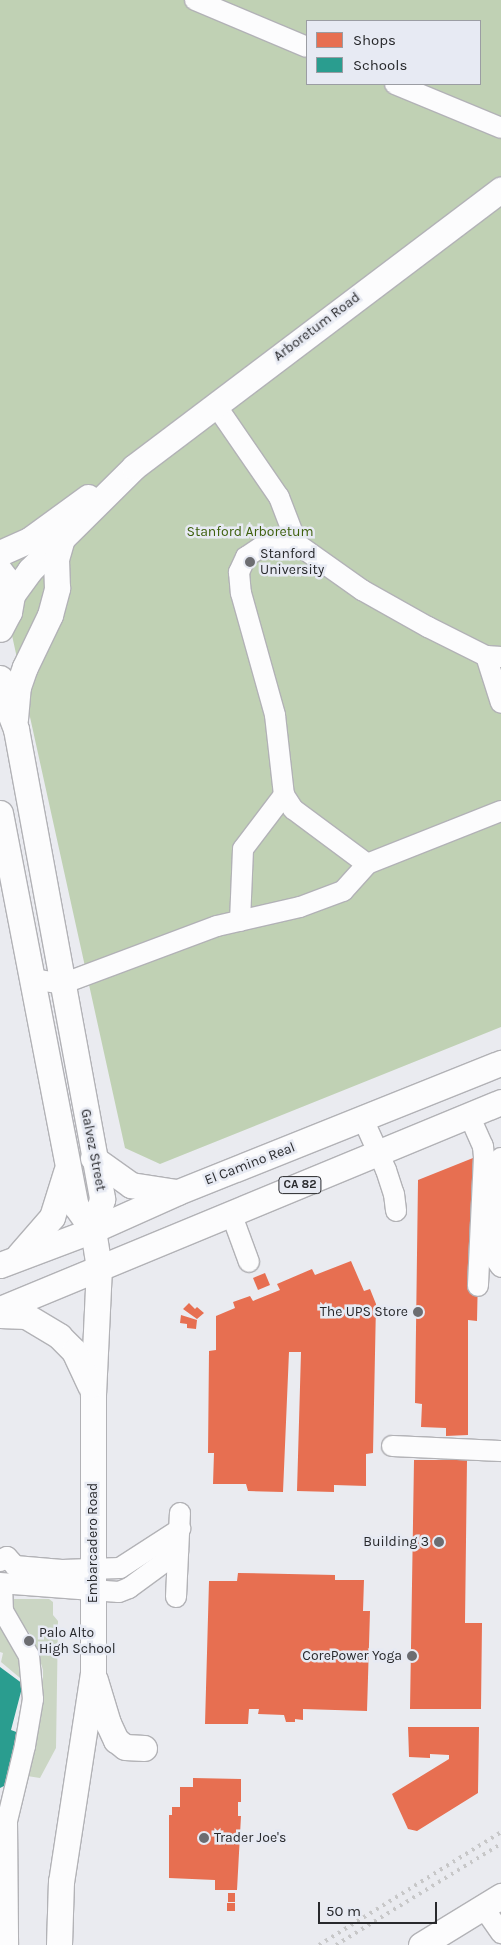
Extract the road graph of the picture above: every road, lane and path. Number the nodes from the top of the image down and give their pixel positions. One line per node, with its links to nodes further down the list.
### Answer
1 (195, 0): 2 (street)
2 (306, 47)
3 (397, 85): 4 (street)
4 (501, 128)
5 (501, 189): 6 (main road, Arboretum Road)
6 (215, 404): 7 (main road, Arboretum Road); 9 (street)
7 (134, 467): 8 (main road, Arboretum Road); 10 (main road, Arboretum Road)
8 (61, 542): 12 (main road, Arboretum Road); 17 (main road)
9 (297, 544): 14 (street); 18 (street)
10 (0, 553)
11 (0, 571): 12 (main road)
12 (12, 595): 13 (main road)
13 (0, 629)
14 (493, 657): 16 (street)
15 (0, 678): 17 (main road, Galvez Street)
16 (501, 703)
17 (16, 729): 24 (main road, Galvez Street)
18 (284, 796): 21 (street); 22 (street)
19 (501, 811): 21 (street)
20 (0, 814): 23 (main road, Galvez Street)
21 (368, 864): 22 (street)
22 (240, 920): 24 (street)
23 (32, 979): 24 (street); 32 (main road, Galvez Street)
24 (62, 984): 30 (main road, Galvez Street)
25 (501, 1063): 28 (main road, El Camino Real)
26 (501, 1102): 27 (main road, CA 82)
27 (469, 1115): 29 (main road, CA 82); 41 (street)
28 (363, 1119): 29 (street); 33 (main road, El Camino Real)
29 (379, 1152): 34 (street); 35 (main road, CA 82)
30 (94, 1158): 33 (main road); 36 (main road, Galvez Street)
31 (501, 1158): 39 (street)
32 (68, 1165): 36 (main road, Galvez Street); 38 (main road)
33 (178, 1192): 36 (main road, El Camino Real)
34 (396, 1211)
35 (231, 1213): 37 (street); 40 (main road, CA 82)
36 (93, 1230): 38 (main road, El Camino Real); 40 (main road, Embarcadero Road)
37 (250, 1262)
38 (7, 1263)
39 (501, 1266)
40 (99, 1267): 42 (main road, CA 82); 44 (main road, Embarcadero Road)
41 (478, 1286)
42 (0, 1309)
43 (0, 1315): 44 (main road)
44 (93, 1396): 49 (main road, Embarcadero Road)
45 (392, 1446): 46 (street)
46 (501, 1450)
47 (178, 1552): 49 (street); 49 (street); 51 (street)
48 (3, 1559): 49 (street)
49 (94, 1580): 50 (street); 52 (main road, Embarcadero Road)
50 (1, 1584): 56 (street)
51 (176, 1597)
52 (93, 1673): 53 (main road); 57 (main road, Embarcadero Road)
53 (144, 1748)
54 (492, 1901): 55 (street); 58 (main road)
55 (501, 1933)
56 (8, 1945)
57 (59, 1945)
58 (421, 1945)

